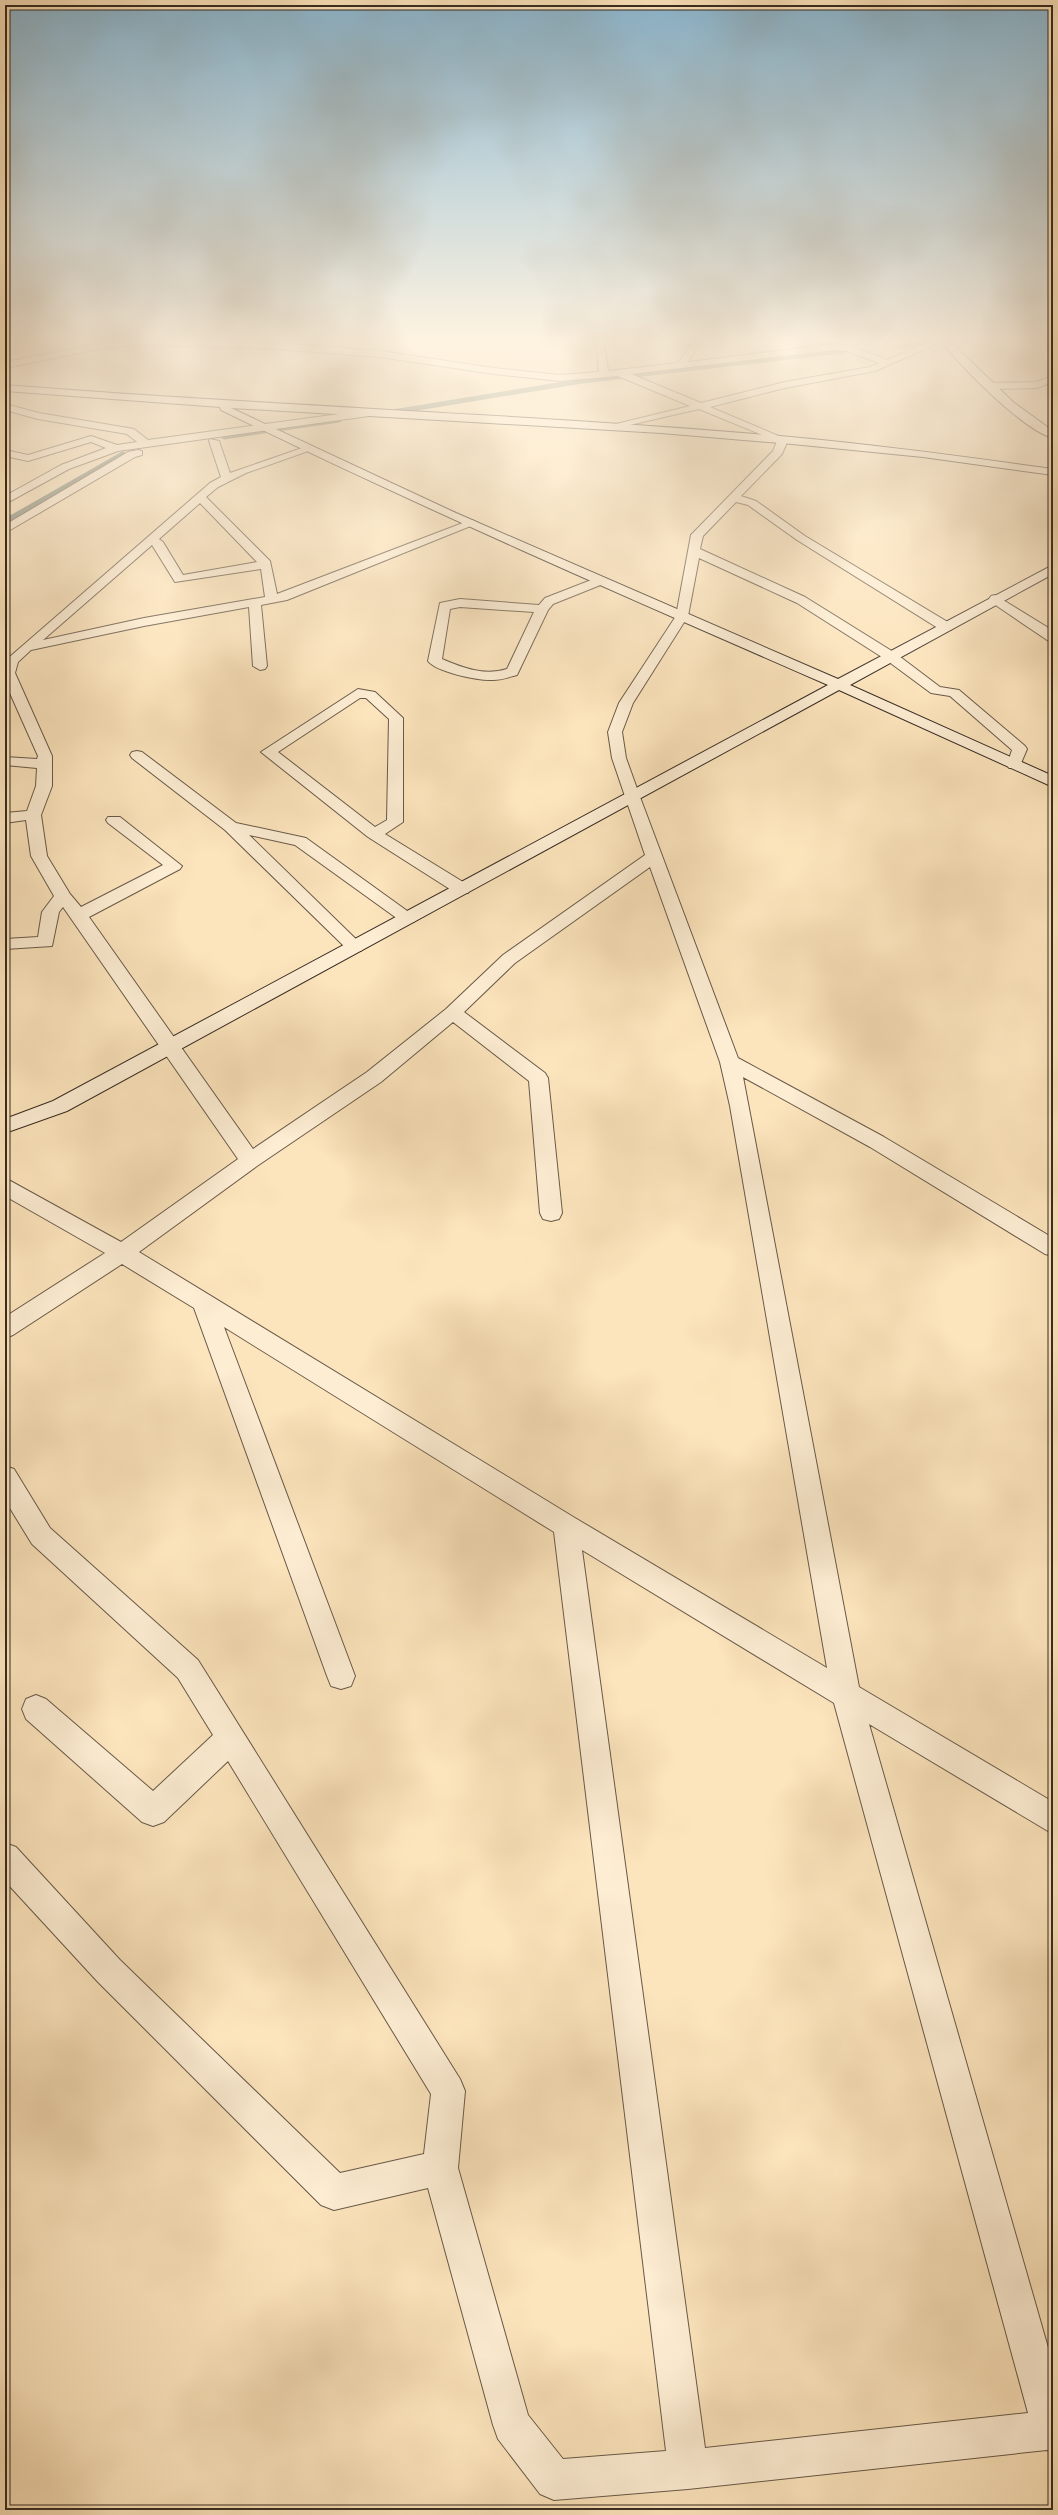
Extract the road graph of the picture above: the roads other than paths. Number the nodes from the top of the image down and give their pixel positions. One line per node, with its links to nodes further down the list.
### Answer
1 (85, 459): 12 (street)
2 (123, 459): 14 (street)
3 (222, 459): 9 (street)
4 (278, 459): 9 (street)
5 (332, 459): 13 (street)
6 (771, 459): 11 (street)
7 (956, 459): 8 (street)
8 (1053, 472)
9 (226, 477): 10 (street)
10 (200, 497): 15 (street); 17 (street)
11 (736, 498): 16 (street); 25 (street)
12 (5, 501)
13 (472, 523): 19 (street); 20 (street)
14 (5, 530)
15 (150, 541): 17 (street); 27 (street)
16 (694, 551): 24 (street); 28 (street)
17 (266, 564): 20 (street)
18 (1053, 569): 21 (street)
19 (599, 581): 23 (street); 24 (street)
20 (271, 598): 22 (street)
21 (995, 600): 25 (street); 26 (street)
22 (255, 602): 27 (street); 30 (street)
23 (542, 609): 23 (street)
24 (682, 616): 31 (street); 37 (street)
25 (946, 627): 28 (street)
26 (1053, 640)
27 (27, 647): 29 (street)
28 (890, 656): 31 (street); 35 (street)
29 (9, 658): 34 (street)
30 (260, 666)
31 (839, 685): 35 (street); 37 (street)
32 (137, 755): 41 (street)
33 (5, 761): 34 (street)
34 (45, 764): 38 (street)
35 (1014, 765): 36 (street)
36 (1053, 782)
37 (632, 797): 43 (street); 44 (street)
38 (33, 815): 39 (street); 45 (street)
39 (5, 818)
40 (114, 820): 46 (street)
41 (231, 827): 47 (street); 49 (street)
42 (374, 834): 42 (street); 44 (street)
43 (655, 856): 50 (street); 52 (street)
44 (462, 889): 47 (street)
45 (63, 896): 46 (street); 48 (street)
46 (79, 915): 51 (street)
47 (408, 918): 49 (street)
48 (5, 944)
49 (355, 947): 51 (street)
50 (453, 1013): 54 (street); 56 (street)
51 (170, 1047): 53 (street); 54 (street)
52 (730, 1062): 57 (street); 64 (street)
53 (5, 1126)
54 (250, 1161): 58 (street)
55 (5, 1186): 58 (street)
56 (550, 1213)
57 (1053, 1248)
58 (122, 1253): 59 (street); 60 (street)
59 (202, 1302): 62 (street); 63 (street)
60 (5, 1329)
61 (5, 1477): 66 (street)
62 (566, 1526): 64 (street); 71 (street)
63 (342, 1676)
64 (846, 1694): 67 (street); 70 (street)
65 (36, 1709): 66 (street)
66 (231, 1738): 69 (street)
67 (1053, 1819)
68 (5, 1858): 69 (street)
69 (440, 2168): 71 (street)
70 (1052, 2432): 71 (street)
71 (688, 2469)

